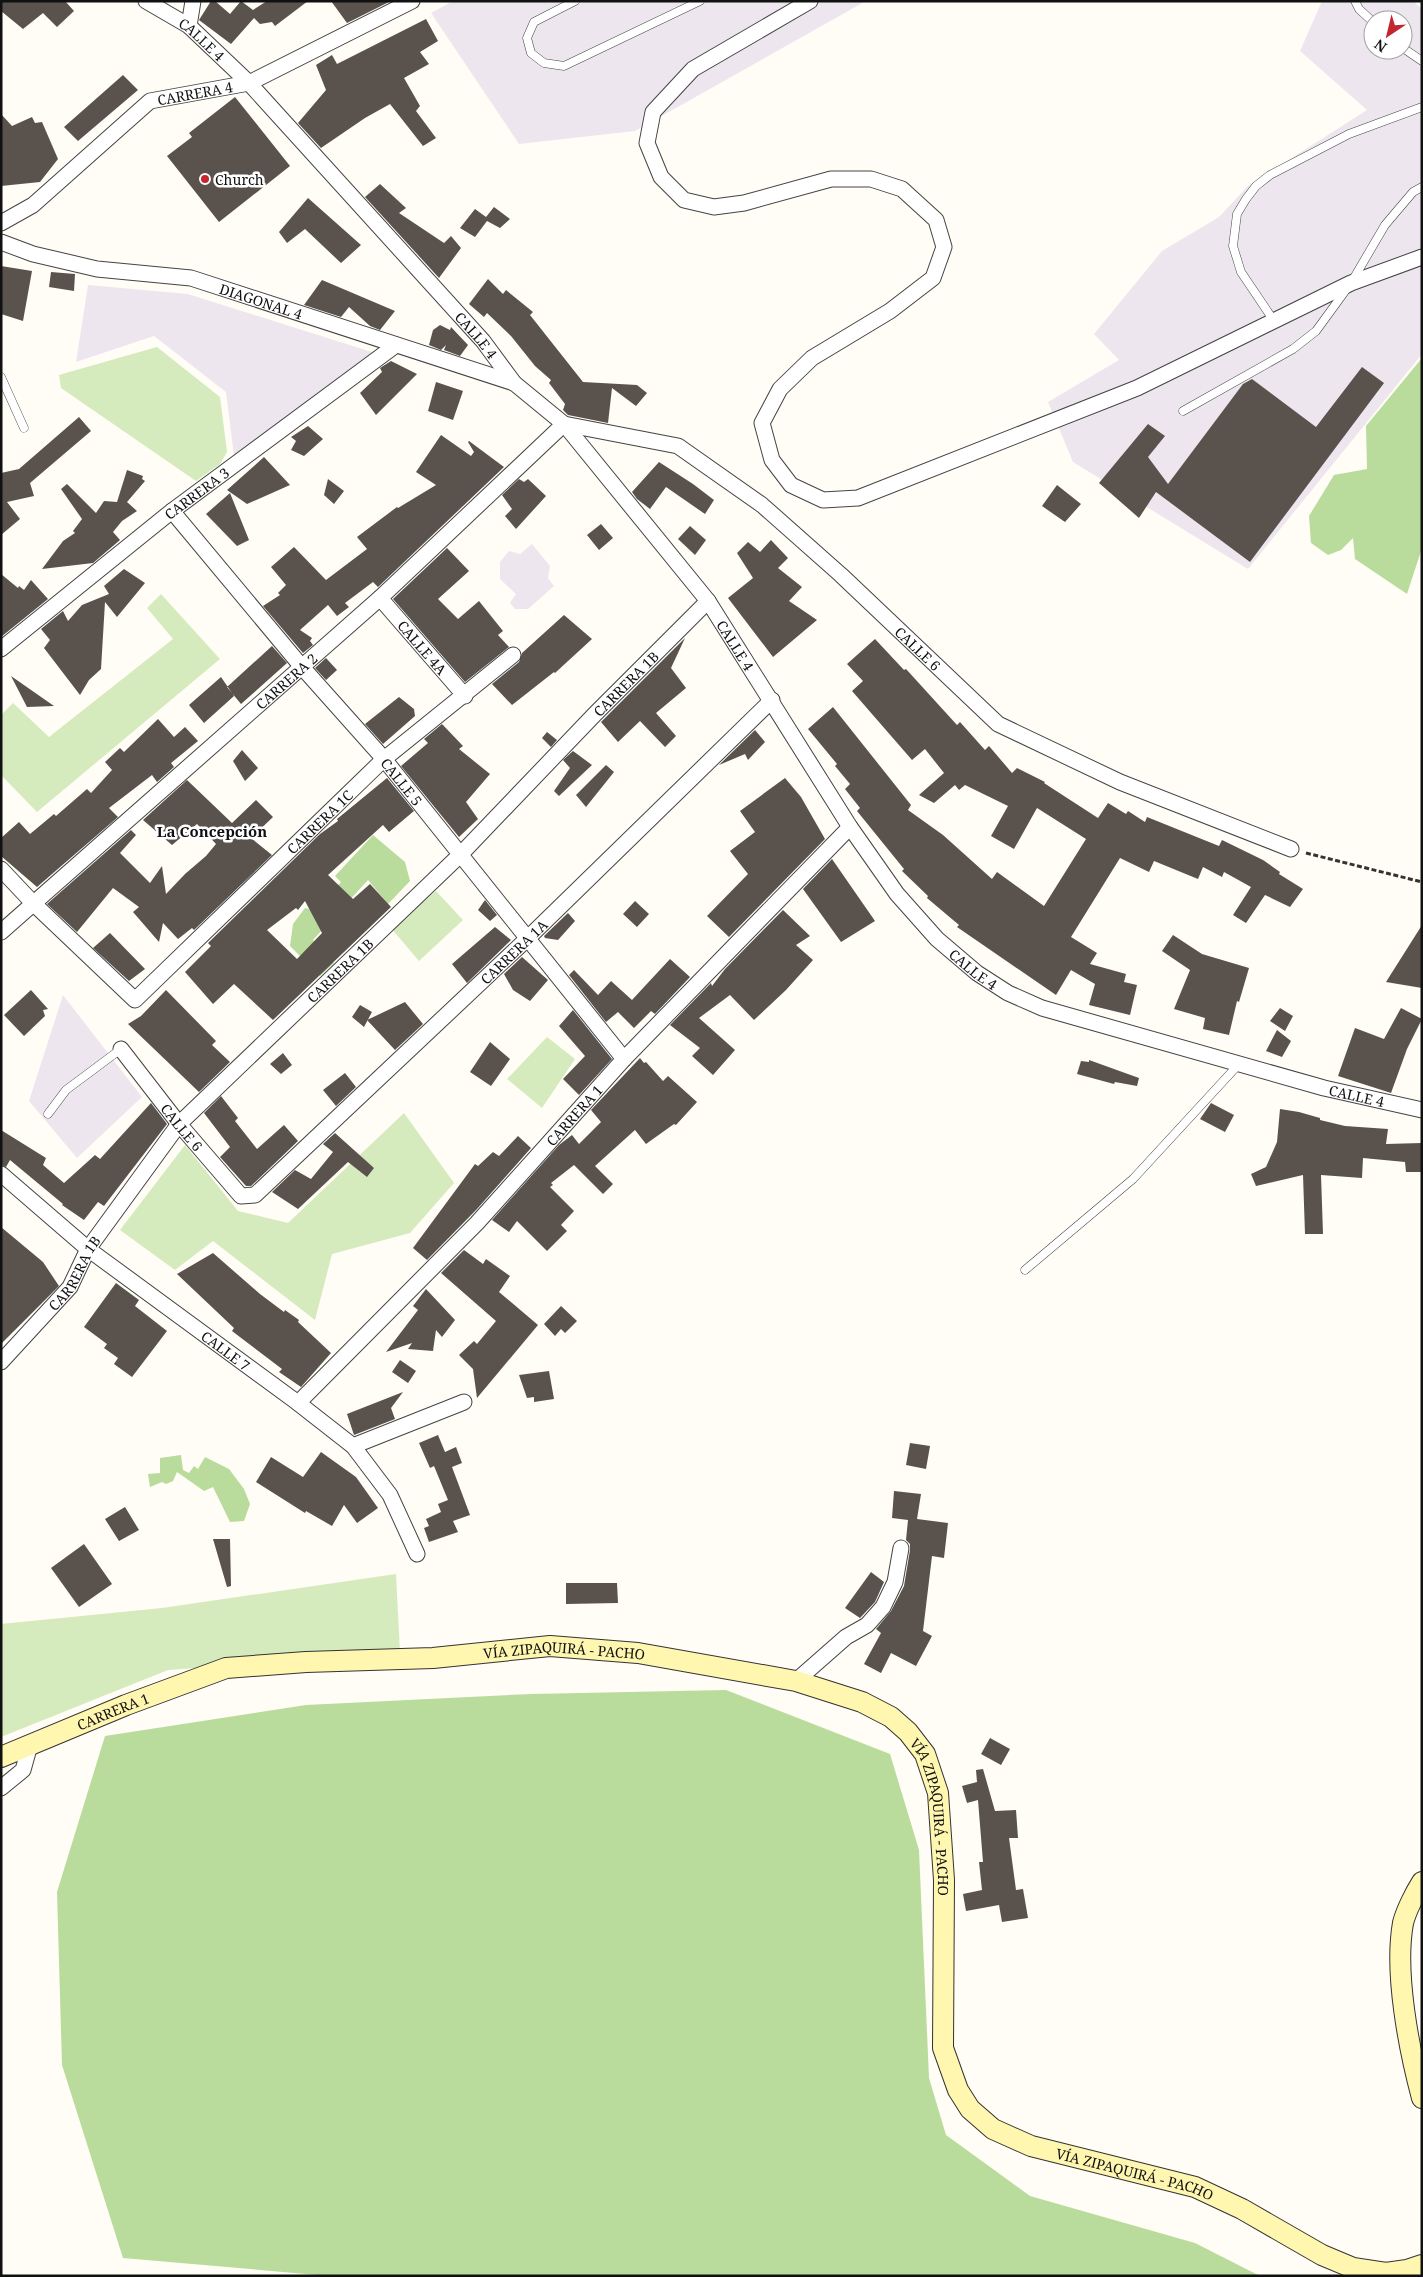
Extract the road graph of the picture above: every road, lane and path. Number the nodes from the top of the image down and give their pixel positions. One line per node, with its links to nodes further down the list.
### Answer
1 (146, 1): 9 (street, CALLE 4)
2 (193, 1): 9 (street)
3 (412, 1): 10 (street, CARRERA 4)
4 (575, 1): 5 (lane)
5 (700, 1)
6 (810, 1): 17 (street)
7 (1355, 1): 8 (lane)
8 (1363, 13)
9 (189, 26): 10 (street, CALLE 4)
10 (249, 83): 13 (street, CARRERA 4); 20 (street, CALLE 4)
11 (1422, 108): 17 (lane)
12 (1422, 186): 16 (lane)
13 (1, 223)
14 (2, 245): 18 (street, DIAGONAL 4)
15 (1422, 257): 16 (street)
16 (1351, 283): 17 (street); 21 (lane)
17 (1274, 321)
18 (396, 345): 20 (street, DIAGONAL 4); 24 (street, CARRERA 3)
19 (1, 377): 23 (lane)
20 (514, 383): 22 (street, CALLE 4)
21 (1183, 410)
22 (564, 424): 25 (street, CARRERA 2); 26 (street, CALLE 4); 34 (street, CALLE 6)
23 (24, 428)
24 (172, 510): 27 (street, CARRERA 3); 29 (street, CALLE 5)
25 (380, 598): 29 (street, CARRERA 2); 30 (street, CALLE 4A)
26 (708, 602): 31 (street, CALLE 4); 35 (street, CARRERA 1B)
27 (1, 648)
28 (513, 655): 30 (street, CARRERA 1C)
29 (302, 667): 32 (street, CALLE 5); 38 (street, CARRERA 2)
30 (464, 696): 32 (street, CARRERA 1C)
31 (772, 700): 33 (street, CALLE 4); 40 (street, CARRERA 1A)
32 (384, 759): 35 (street, CALLE 5); 38 (street, CARRERA 1C)
33 (850, 827): 42 (street, CARRERA 1); 43 (street, CALLE 4)
34 (1291, 849): 37 (path)
35 (460, 855): 40 (street, CALLE 5); 46 (street, CARRERA 1B)
36 (1, 869): 38 (street)
37 (1422, 882)
38 (33, 903): 39 (street, CARRERA 2)
39 (1, 932)
40 (528, 938): 42 (street, CALLE 5); 48 (street, CARRERA 1A)
41 (121, 1049): 45 (lane); 46 (street, CALLE 6)
42 (624, 1059): 52 (street, CARRERA 1)
43 (1239, 1064): 44 (street, CALLE 4); 50 (lane)
44 (1422, 1110)
45 (48, 1114)
46 (179, 1124): 48 (street, CALLE 6); 49 (street, CARRERA 1B)
47 (1, 1174): 49 (street, CALLE 7)
48 (249, 1197)
49 (88, 1249): 51 (street, CARRERA 1B); 52 (street, CALLE 7)
50 (1025, 1270)
51 (1, 1362)
52 (298, 1402): 54 (street, CALLE 7)
53 (464, 1402): 54 (street)
54 (352, 1446): 56 (street, CALLE 7)
55 (901, 1548): 58 (street)
56 (417, 1554)
57 (226, 1668): 58 (main road, VÍA ZIPAQUIRÁ - PACHO); 59 (main road, CARRERA 1)
58 (796, 1681): 64 (main road, VÍA ZIPAQUIRÁ - PACHO)
59 (30, 1745): 60 (main road, CARRERA 1); 61 (street)
60 (1, 1757)
61 (1, 1788)
62 (1422, 1882): 63 (main road)
63 (1422, 2098)
64 (1422, 2264)

